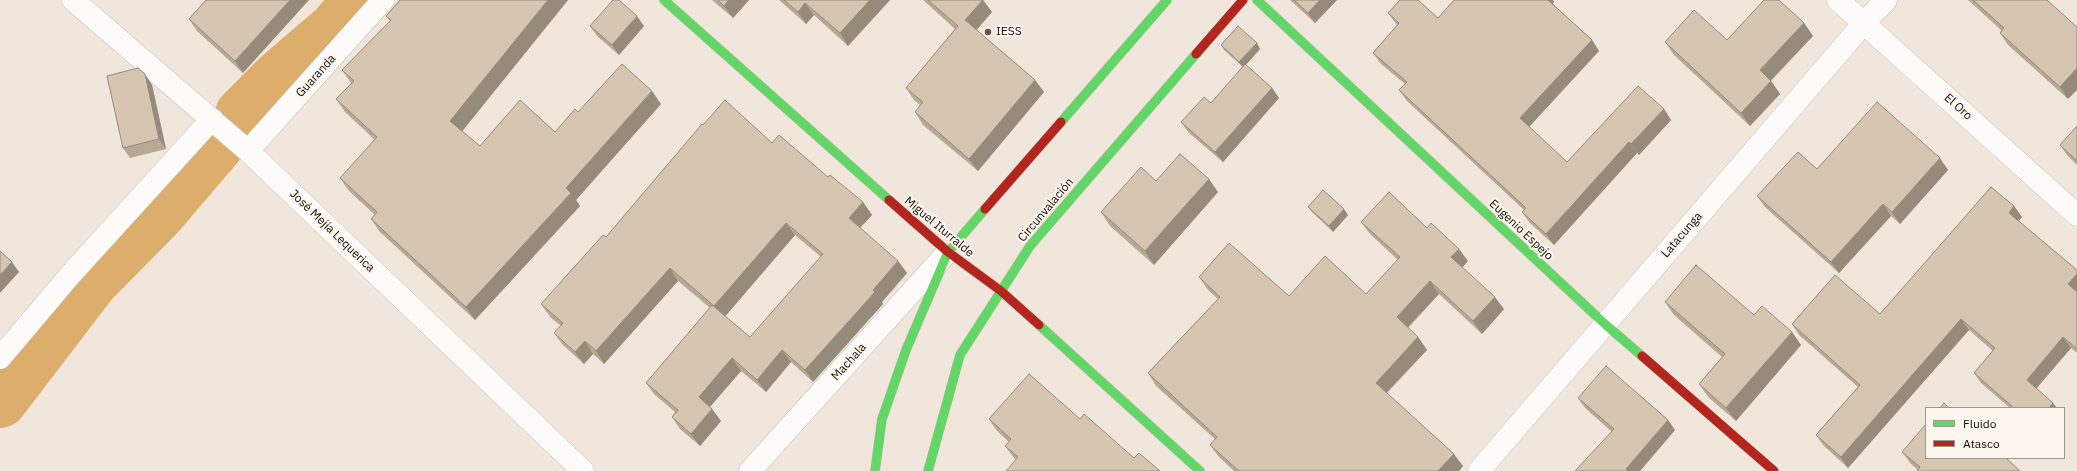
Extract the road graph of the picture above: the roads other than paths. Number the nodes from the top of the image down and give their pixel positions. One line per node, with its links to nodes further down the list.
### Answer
1 (73, 0): 10 (street, José Mejía Lequerica)
2 (383, 0): 11 (street, Guaranda)
3 (664, 0): 13 (street, Miguel Iturralde)
4 (1167, 0): 13 (street)
5 (1243, 0): 14 (street, Circunvalación)
6 (1257, 0): 15 (street, Eugenio Espejo)
7 (1838, 0): 9 (street, El Oro)
8 (1886, 0): 9 (street, Latacunga)
9 (1864, 23): 12 (street, El Oro); 15 (street, Latacunga)
10 (212, 120): 11 (street, José Mejía Lequerica); 16 (street)
11 (248, 151): 17 (street, José Mejía Lequerica)
12 (2077, 215)
13 (948, 252): 14 (street, Miguel Iturralde); 18 (street, Machala); 19 (street)
14 (1001, 291): 20 (street, Circunvalación); 21 (street, Miguel Iturralde)
15 (1606, 325): 22 (street, Latacunga); 23 (street, Eugenio Espejo)
16 (0, 358)
17 (583, 471)
18 (750, 471)
19 (875, 471)
20 (928, 471)
21 (1200, 471)
22 (1479, 471)
23 (1774, 471)

